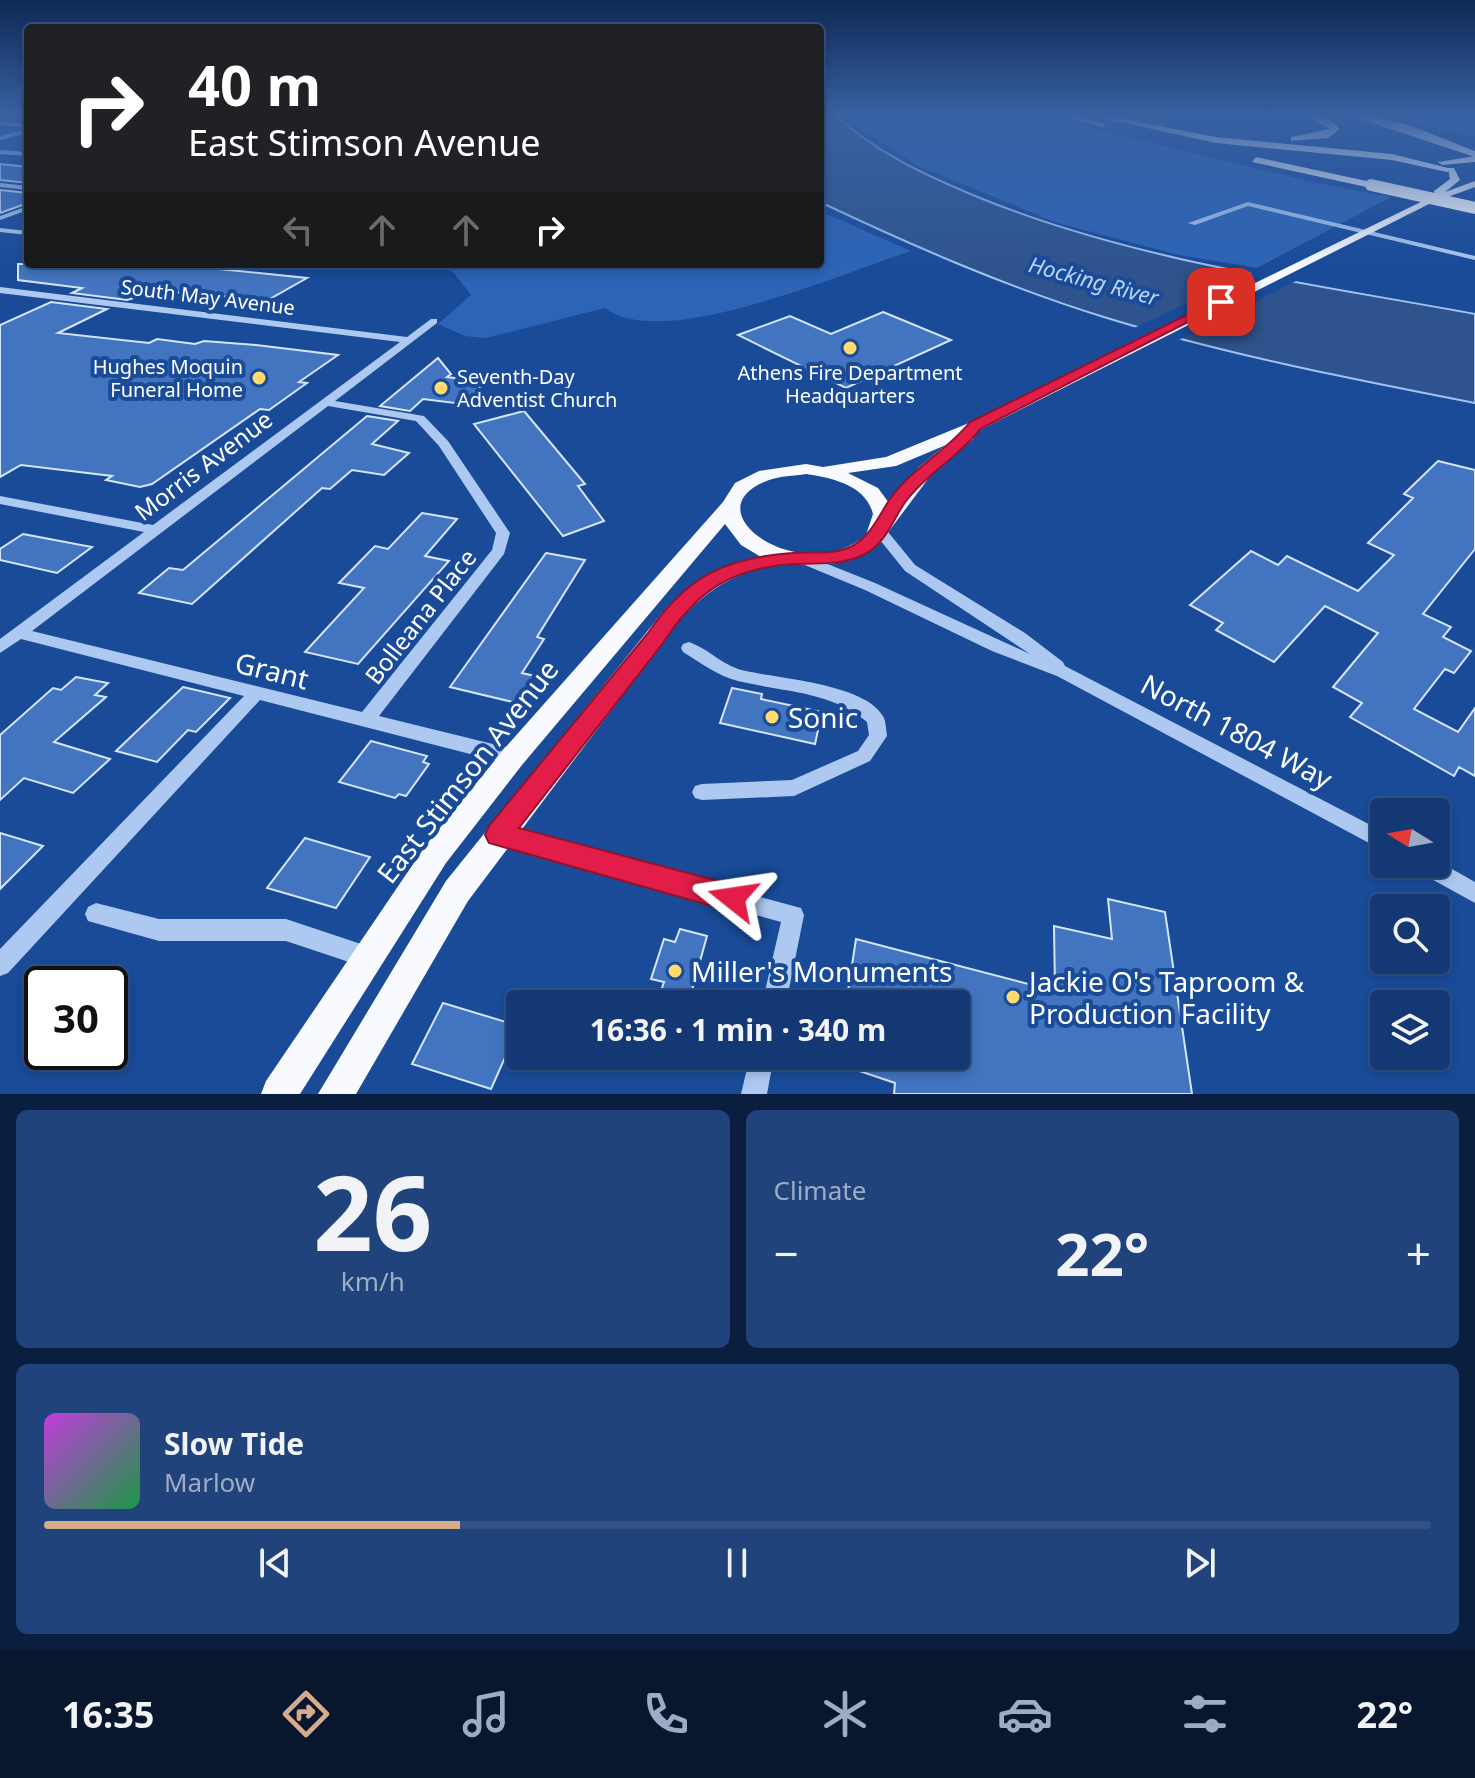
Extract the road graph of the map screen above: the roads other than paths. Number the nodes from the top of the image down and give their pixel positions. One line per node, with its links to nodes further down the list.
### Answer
1 (1282, 165): 10 (highway, bridge)
2 (1427, 165): 4 (highway)
3 (1442, 165): 4 (main road)
4 (1449, 170): 5 (main road); 9 (main road)
5 (1475, 177)
6 (1475, 184): 9 (main road)
7 (0, 185): 8 (street)
8 (24, 188)
9 (1428, 201): 15 (main road)
10 (1475, 206)
11 (24, 209): 12 (street)
12 (0, 218)
13 (1192, 223): 15 (street)
14 (0, 230): 16 (street)
15 (1364, 232): 17 (street); 22 (main road)
16 (24, 233)
17 (1475, 258)
18 (0, 290): 20 (street, South May Avenue)
19 (434, 321): 20 (street, Morris Avenue)
20 (411, 340): 21 (street, Morris Avenue)
21 (327, 403): 27 (street, Morris Avenue); 34 (street, Bolleana Place)
22 (975, 426): 23 (main road); 26 (main road)
23 (827, 471): 25 (main road); 26 (main road)
24 (0, 500): 27 (street)
25 (730, 506): 28 (main road); 35 (main road, East Stimson Avenue)
26 (881, 526): 28 (main road); 32 (street, North 1804 Way)
27 (157, 530): 29 (street, Morris Avenue)
28 (799, 559): 32 (street, North 1804 Way); 37 (main road)
29 (18, 633): 30 (street, Morris Avenue); 33 (street, Grant)
30 (0, 647)
31 (689, 648): 36 (street)
32 (1063, 672): 38 (street, North 1804 Way)
33 (256, 694): 34 (street, Grant); 43 (street)
34 (366, 720): 35 (street, Grant)
35 (513, 757): 42 (main road, East Stimson Avenue)
36 (702, 792)
37 (498, 835): 44 (street); 47 (main road)
38 (1370, 835)
39 (1449, 878): 40 (street)
40 (1475, 893)
41 (96, 914): 42 (street)
42 (367, 957): 46 (main road, East Stimson Avenue)
43 (0, 965)
44 (777, 990)
45 (759, 1070): 48 (street)
46 (279, 1094)
47 (336, 1094)
48 (754, 1094)

